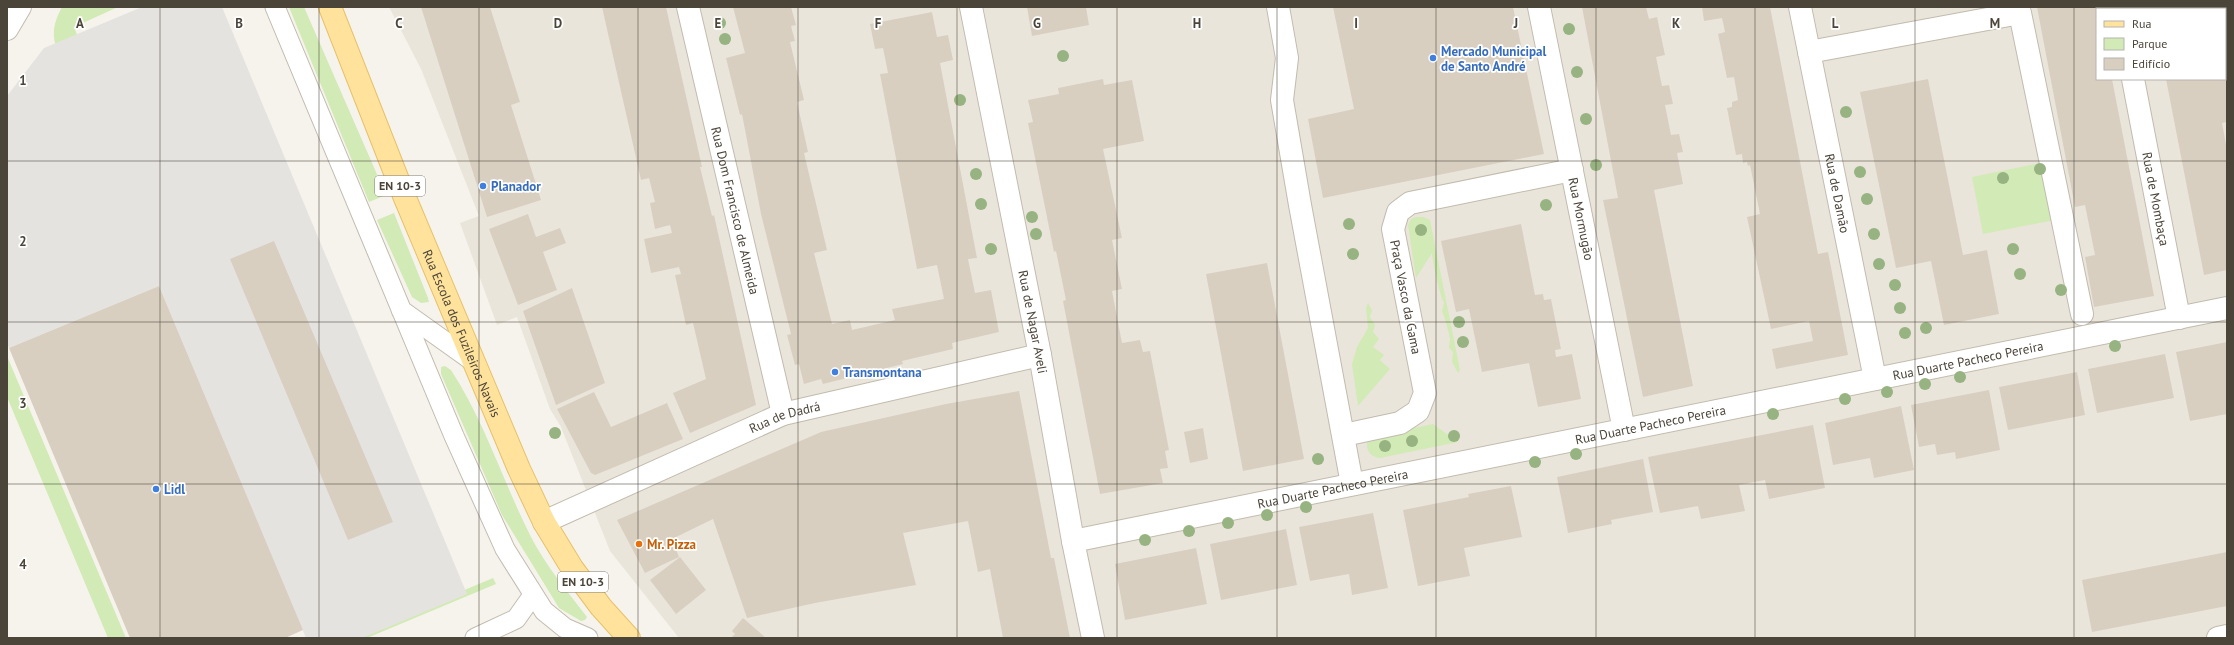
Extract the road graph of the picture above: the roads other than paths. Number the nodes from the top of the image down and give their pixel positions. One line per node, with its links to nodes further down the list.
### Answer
1 (20, 7): 9 (street)
2 (275, 7): 14 (lane)
3 (688, 7): 20 (street, Rua Dom Francisco de Almeida)
4 (971, 7): 17 (street, Rua de Nagar Aveli)
5 (1278, 7): 22 (street)
6 (1538, 7): 12 (street, Rua Mormugão)
7 (1800, 7): 10 (street, Rua de Damão)
8 (330, 8): 18 (main road, Rua Escola dos Fuzileiros Navais / EN 10-3)
9 (7, 29)
10 (1809, 52): 15 (street); 19 (street, Rua de Damão)
11 (2133, 80): 16 (street, Rua de Mombaça)
12 (1572, 170): 21 (street, Rua Mormugão); 22 (street, Praça Vasco da Gama)
13 (2227, 308): 16 (street, Rua Duarte Pacheco Pereira)
14 (401, 310): 18 (lane); 26 (lane)
15 (2082, 314)
16 (2179, 318): 19 (street, Rua Duarte Pacheco Pereira)
17 (1040, 355): 20 (street, Rua de Dadrá); 25 (street, Rua de Nagar Aveli)
18 (474, 362): 24 (main road, Rua Escola dos Fuzileiros Navais / EN 10-3)
19 (1875, 379): 21 (street, Rua Duarte Pacheco Pereira)
20 (783, 414): 24 (street, Rua de Dadrá)
21 (1624, 430): 23 (street, Rua Duarte Pacheco Pereira)
22 (1344, 435): 23 (street)
23 (1352, 484): 25 (street, Rua Duarte Pacheco Pereira)
24 (544, 522): 30 (main road, Rua Escola dos Fuzileiros Navais / EN 10-3)
25 (1073, 541): 31 (street, Rua de Nagar Aveli)
26 (533, 595): 28 (lane); 29 (lane)
27 (2227, 636): 32 (street)
28 (475, 638)
29 (588, 638)
30 (629, 638)
31 (1093, 638)
32 (2218, 638)

